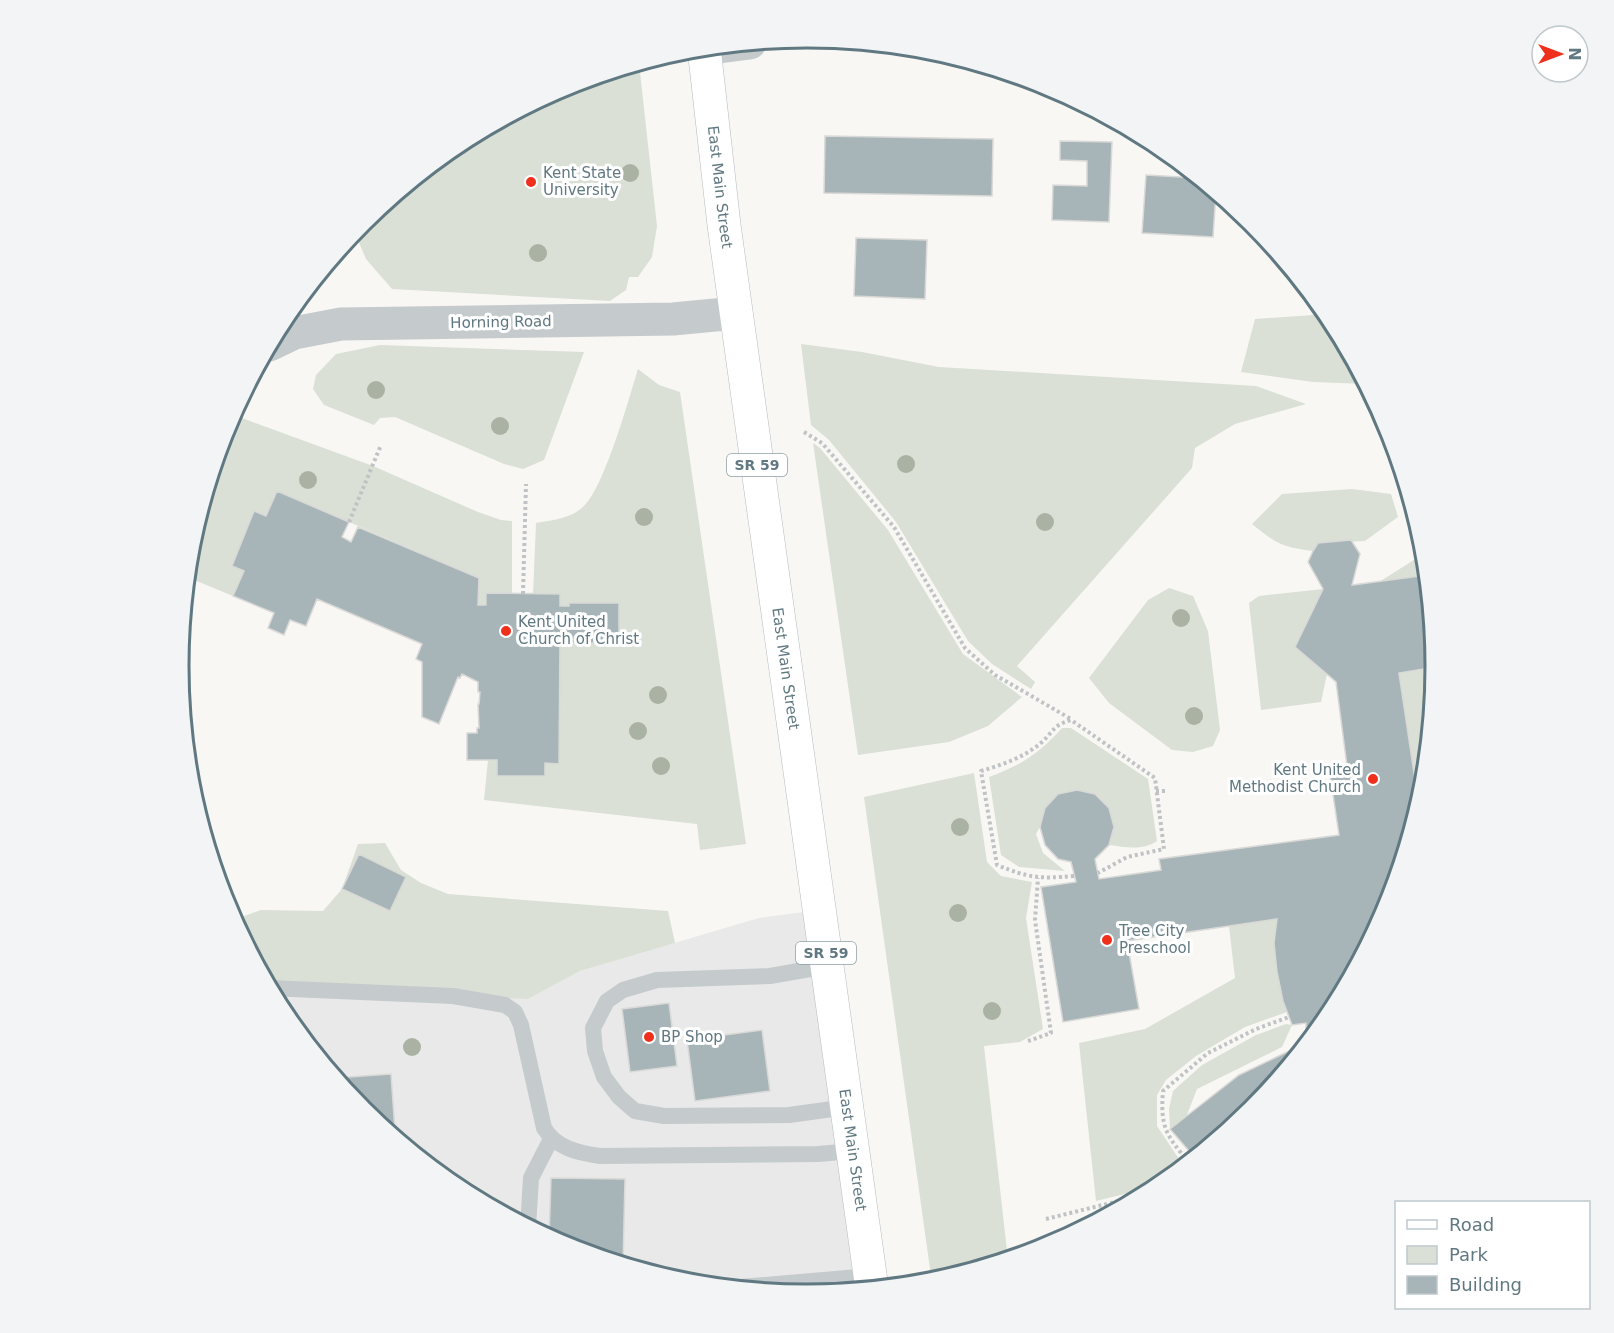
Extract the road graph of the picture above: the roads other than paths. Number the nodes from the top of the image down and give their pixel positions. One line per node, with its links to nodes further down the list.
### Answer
1 (705, 57): 2 (main road, East Main Street / SR 59)
2 (736, 313): 3 (street, Horning Road); 4 (main road, East Main Street / SR 59)
3 (283, 338)
4 (827, 966): 6 (main road, East Main Street / SR 59); 6 (lane)
5 (279, 988): 7 (lane)
6 (847, 1107): 8 (main road, East Main Street / SR 59)
7 (551, 1139): 8 (lane); 9 (lane)
8 (853, 1151): 11 (main road, East Main Street / SR 59)
9 (529, 1219)
10 (865, 1282): 12 (lane)
11 (871, 1282)
12 (803, 1285)

